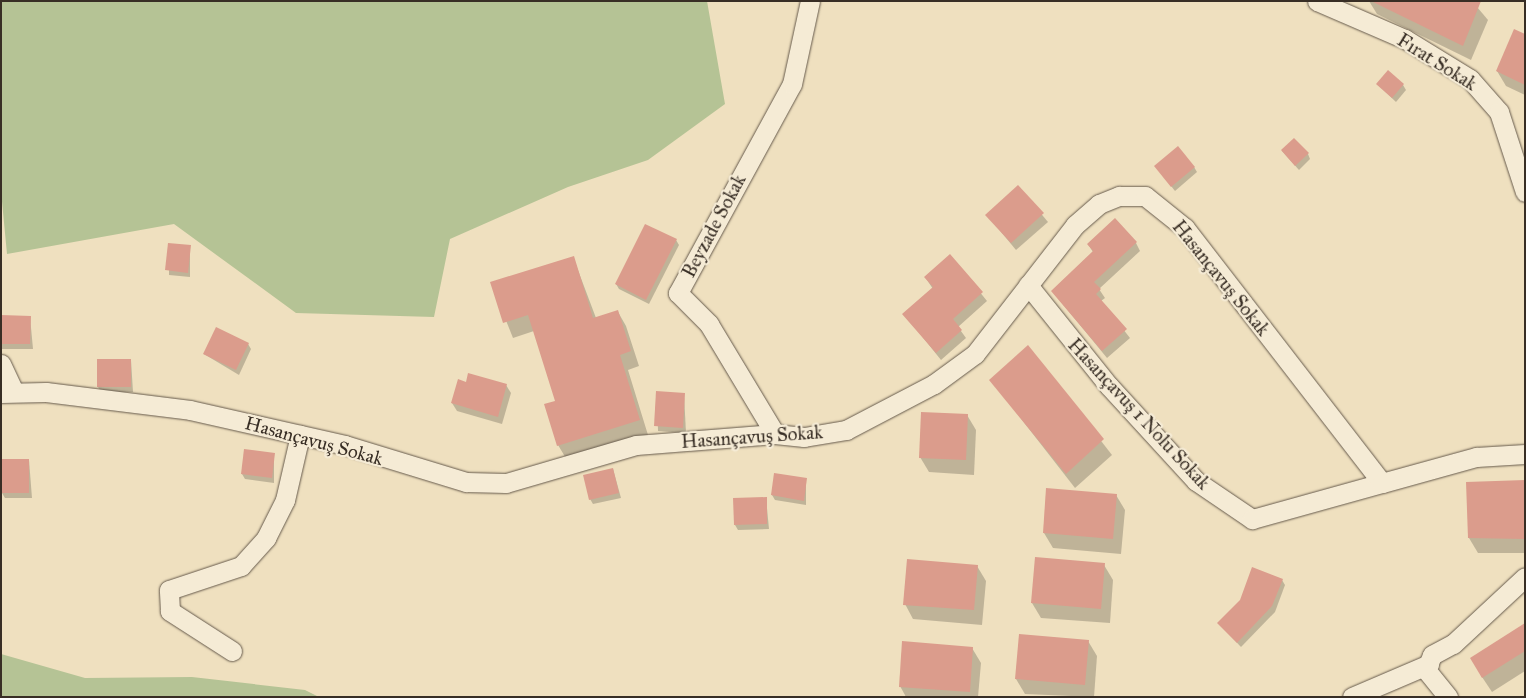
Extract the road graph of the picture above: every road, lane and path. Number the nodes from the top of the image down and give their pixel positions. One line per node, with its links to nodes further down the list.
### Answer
1 (810, 1): 8 (street, Beyzade Sokak)
2 (1317, 1): 3 (street, Fırat Sokak)
3 (1522, 171): 4 (street, Fırat Sokak)
4 (1525, 192)
5 (1028, 285): 8 (street, Hasançavuş Sokak); 11 (street, Hasançavuş 1 Nolu Sokak); 11 (street, Hasançavuş Sokak)
6 (1, 364): 7 (street)
7 (8, 392): 9 (street, Hasançavuş Sokak)
8 (775, 434): 9 (street, Hasançavuş Sokak)
9 (300, 435): 13 (street)
10 (1525, 454): 11 (street)
11 (1382, 483)
12 (1525, 577): 14 (street)
13 (232, 651)
14 (1429, 664): 15 (street); 16 (street)
15 (1352, 697)
16 (1448, 697)

